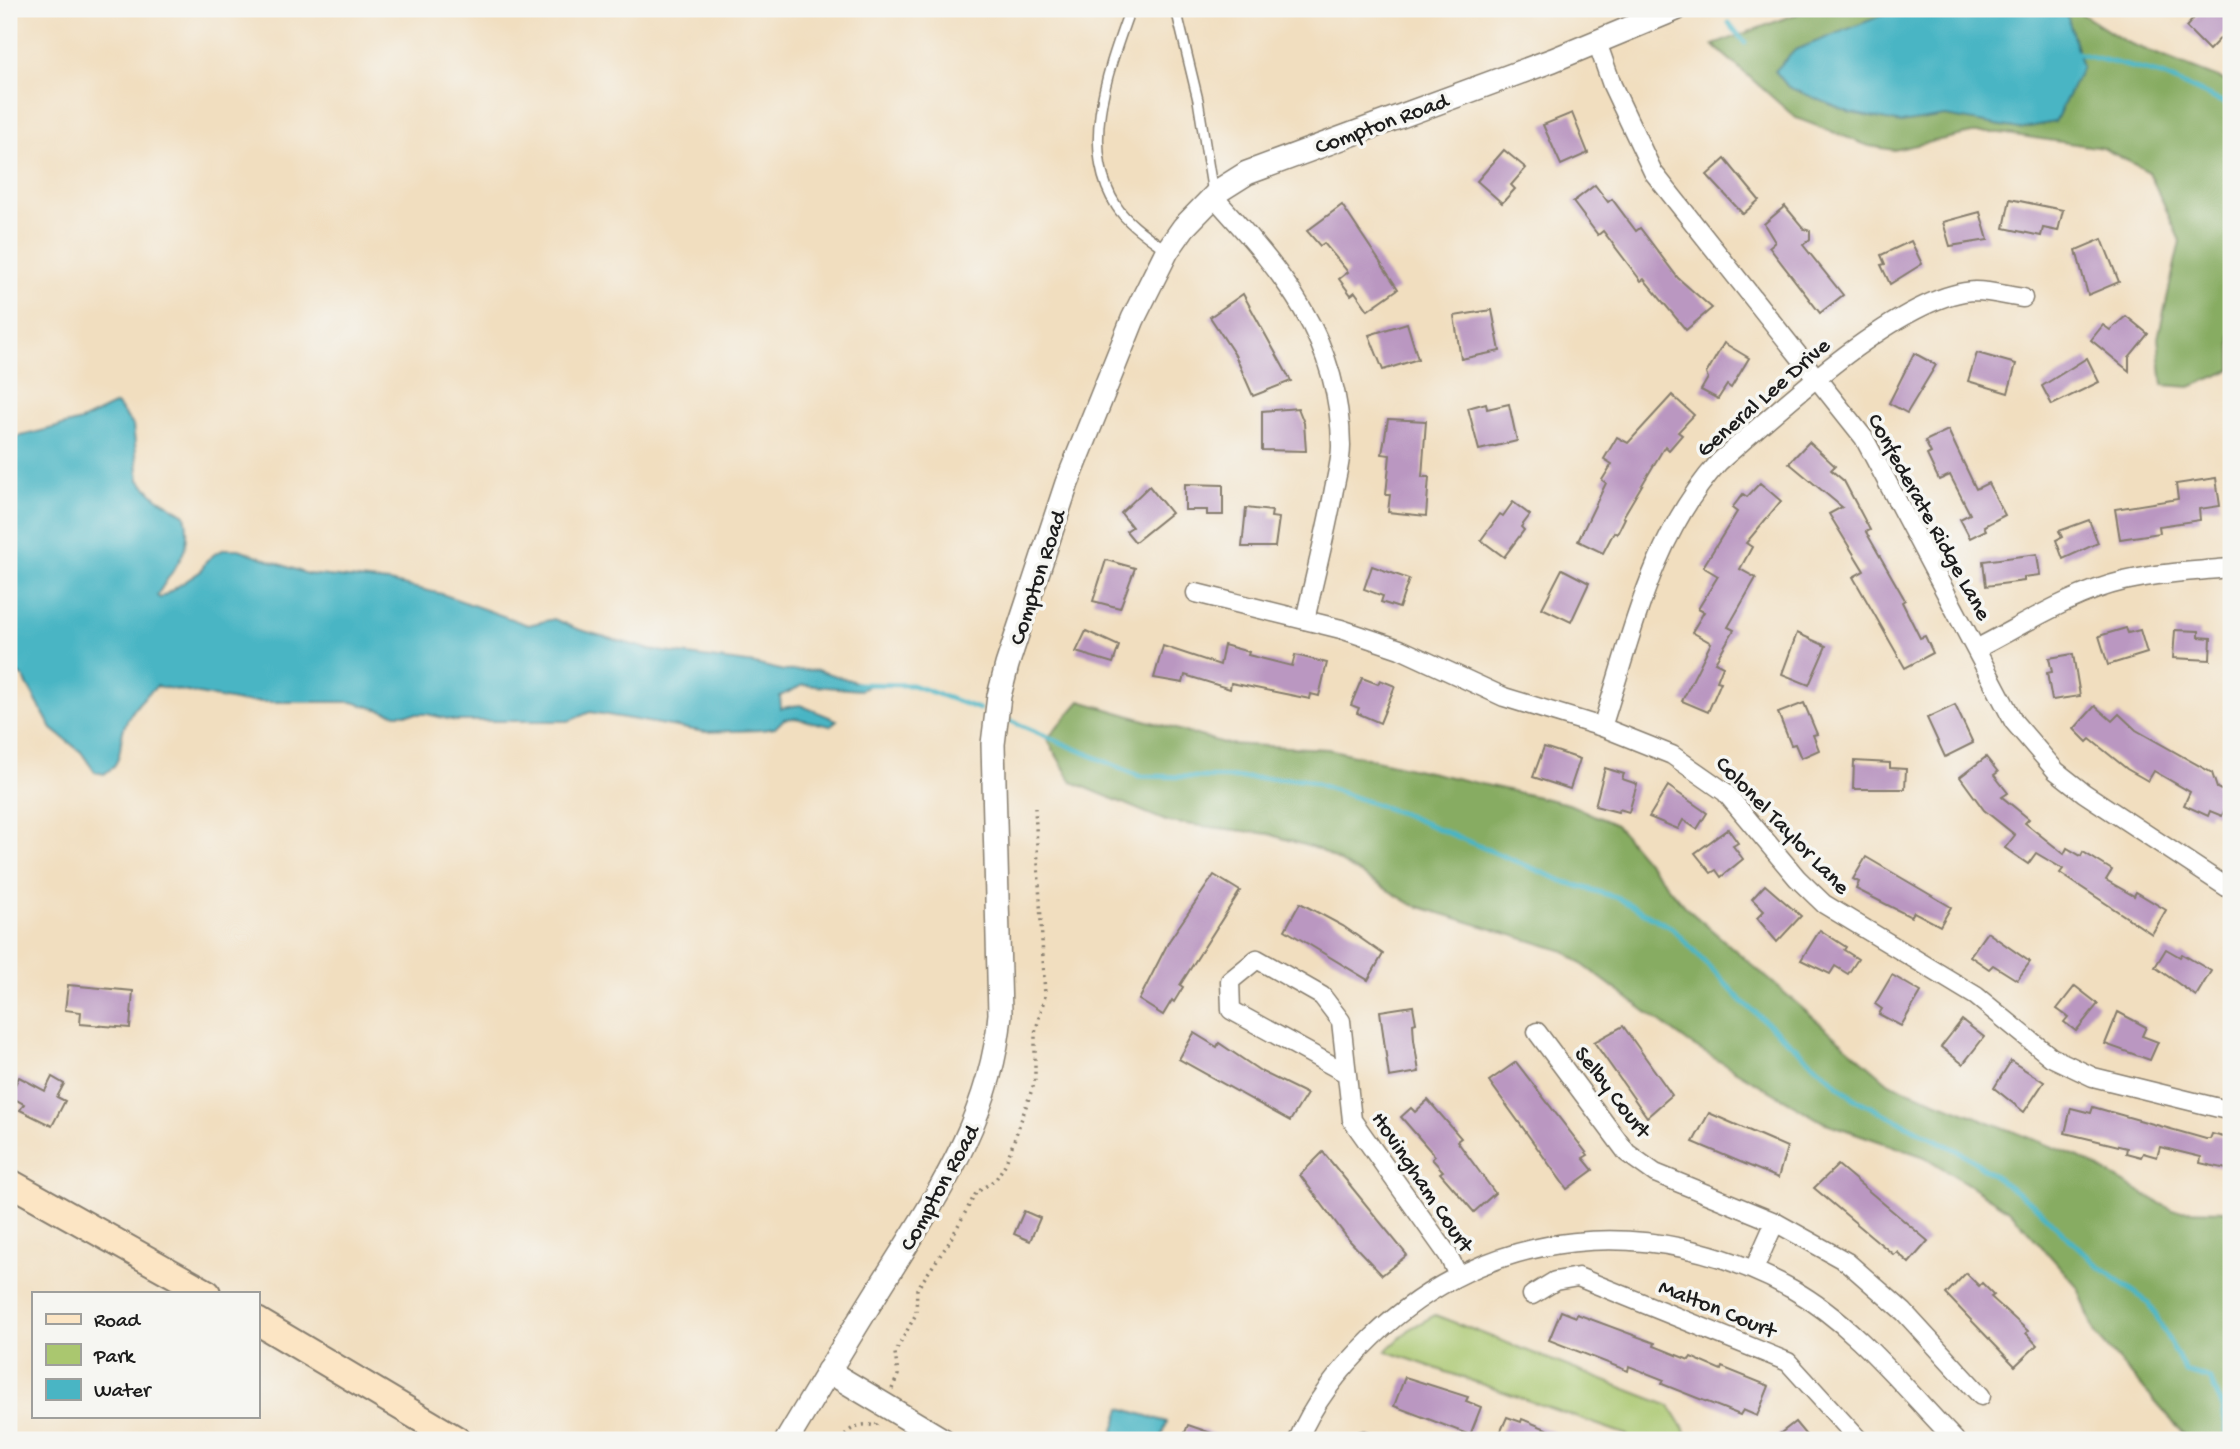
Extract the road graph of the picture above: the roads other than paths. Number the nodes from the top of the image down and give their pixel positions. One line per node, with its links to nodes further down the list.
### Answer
1 (1130, 9): 6 (lane)
2 (1176, 9): 5 (lane)
3 (1676, 9): 4 (street, Compton Road)
4 (1597, 42): 5 (street, Compton Road); 8 (street, Confederate Ridge Lane)
5 (1213, 196): 6 (street, Compton Road); 11 (street)
6 (1167, 250): 25 (street, Compton Road)
7 (2023, 298): 8 (street, General Lee Drive)
8 (1818, 379): 12 (street, Confederate Ridge Lane); 13 (street, General Lee Drive)
9 (2231, 568): 12 (street)
10 (1196, 593): 11 (street, Colonel Taylor Lane)
11 (1305, 620): 13 (street, Colonel Taylor Lane)
12 (1976, 649): 14 (street, Confederate Ridge Lane)
13 (1602, 727): 17 (street, Colonel Taylor Lane)
14 (2231, 890)
15 (1537, 1032): 19 (street, Selby Court)
16 (1344, 1072): 16 (street, Hovingham Court); 21 (street, Hovingham Court)
17 (2231, 1111)
18 (9, 1182): 22 (main road)
19 (1775, 1222): 20 (street); 26 (street, Selby Court)
20 (1754, 1269): 21 (street); 28 (street)
21 (1458, 1275): 32 (street)
22 (205, 1292)
23 (1532, 1295): 33 (street, Malton Court)
24 (259, 1322): 29 (main road)
25 (828, 1371): 27 (street); 30 (street, Compton Road)
26 (1982, 1396)
27 (920, 1434): 31 (street)
28 (1944, 1437)
29 (457, 1440)
30 (787, 1440)
31 (943, 1440)
32 (1298, 1440)
33 (1859, 1440)

